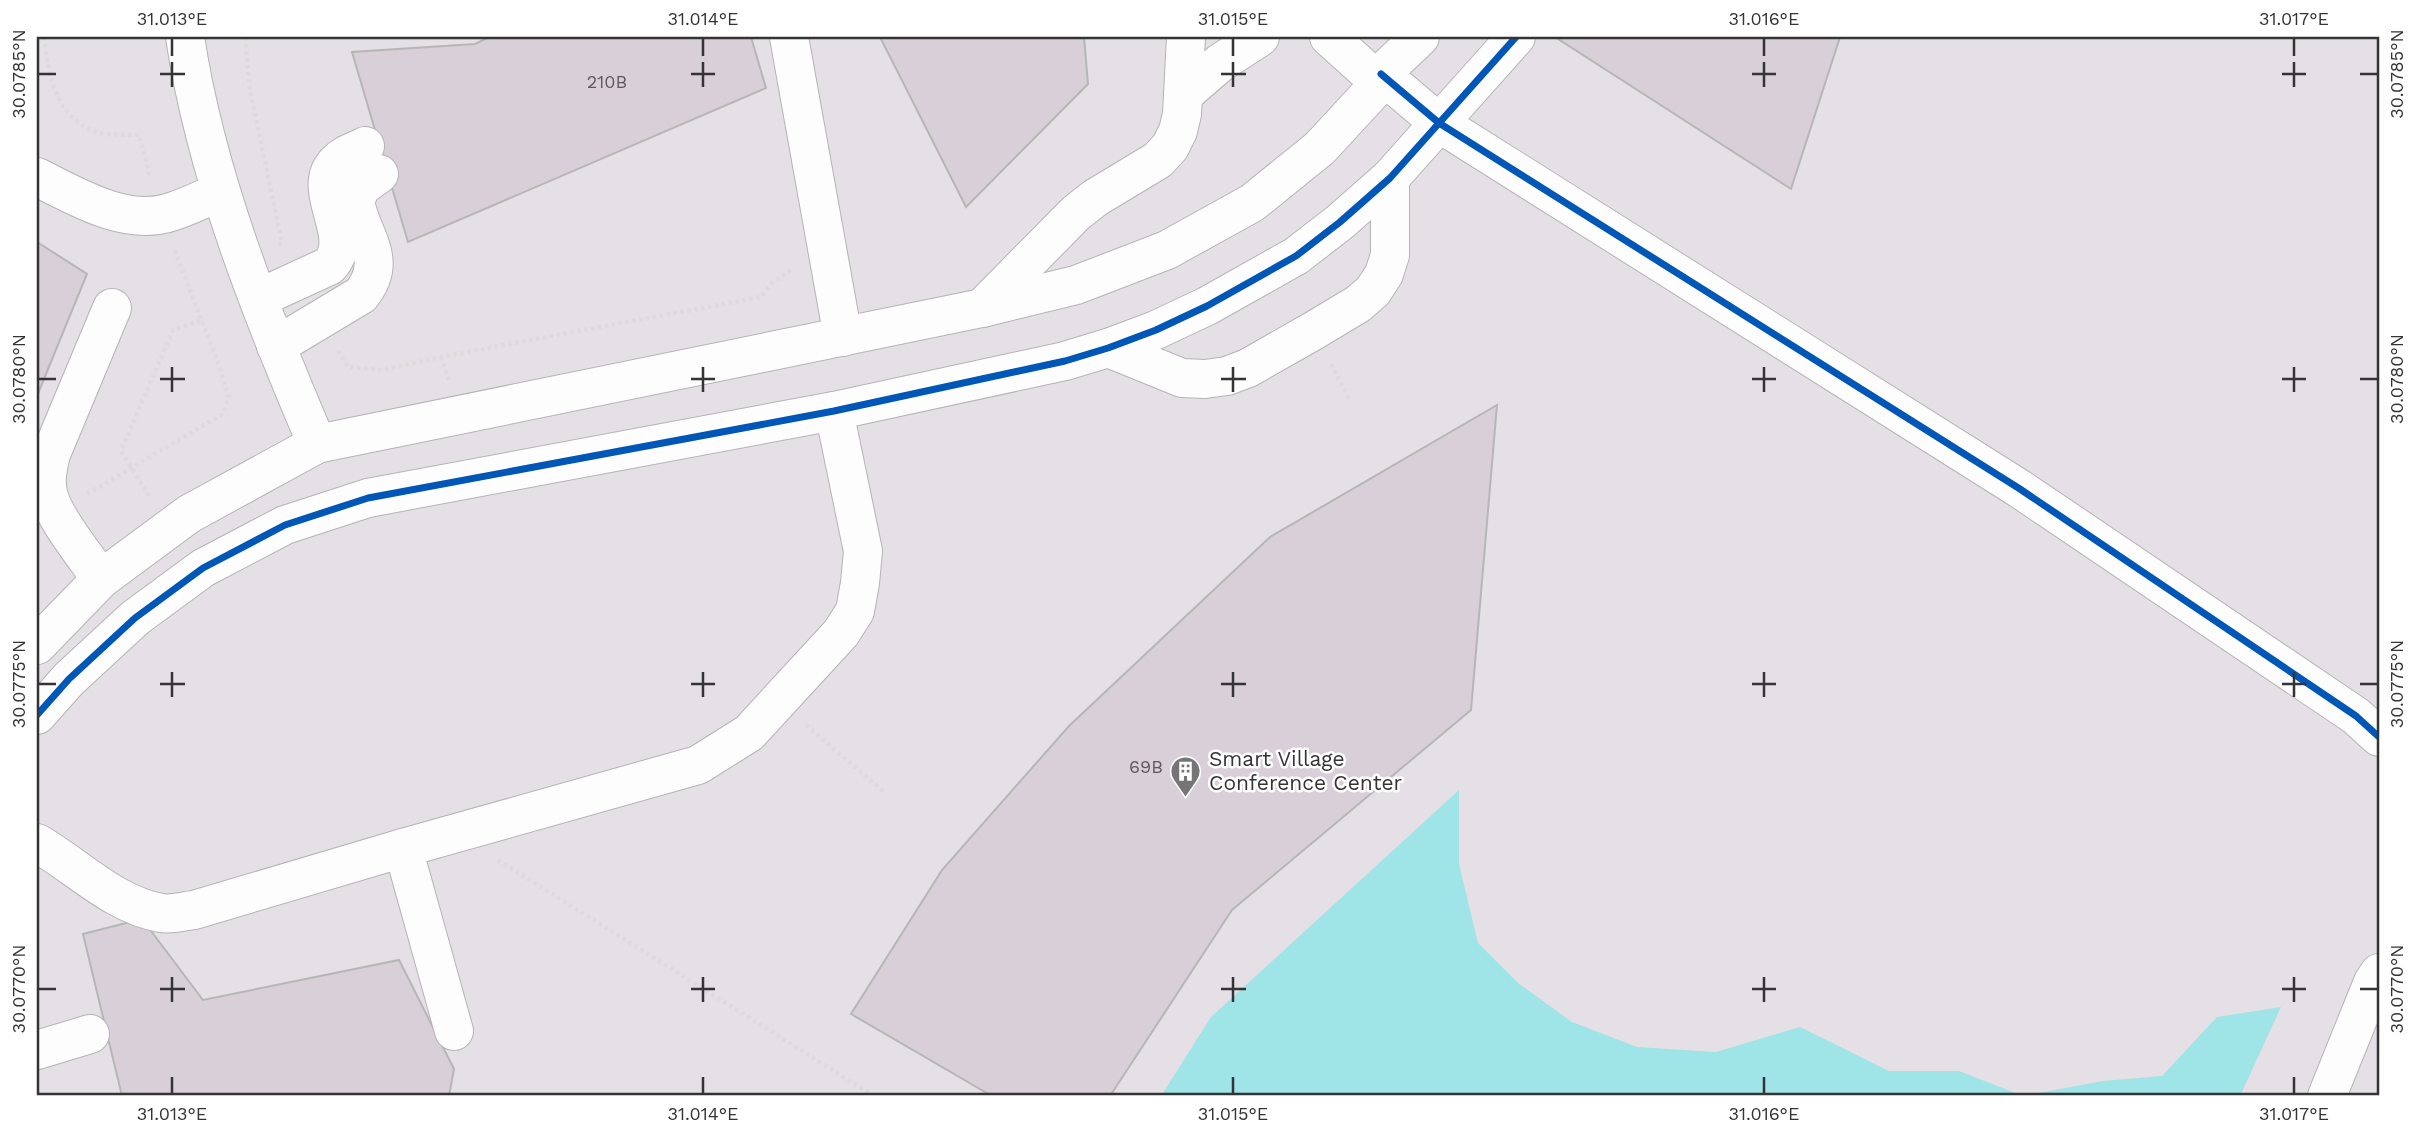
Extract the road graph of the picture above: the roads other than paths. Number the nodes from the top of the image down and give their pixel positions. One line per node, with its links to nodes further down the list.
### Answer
1 (184, 37): 13 (street)
2 (789, 37): 17 (street)
3 (1186, 37): 9 (street)
4 (1260, 37): 9 (street)
5 (1329, 37): 8 (street)
6 (1420, 37): 8 (street)
7 (1516, 37): 10 (street)
8 (1380, 79): 10 (street); 16 (street)
9 (1183, 95): 16 (street)
10 (1439, 123): 12 (street); 25 (street)
11 (37, 177): 13 (street)
12 (1390, 177): 19 (street); 19 (street)
13 (221, 192): 14 (street)
14 (259, 298): 18 (street); 18 (street)
15 (112, 308): 22 (street)
16 (982, 308): 17 (street)
17 (843, 337): 21 (street)
18 (276, 346): 21 (street)
19 (1108, 348): 20 (street)
20 (834, 411): 24 (street); 27 (street)
21 (317, 444): 22 (street)
22 (101, 579): 23 (street)
23 (37, 645)
24 (37, 715)
25 (2379, 737)
26 (37, 843): 27 (street)
27 (403, 848): 29 (street)
28 (2377, 980): 32 (street)
29 (453, 1031)
30 (90, 1034): 31 (street)
31 (37, 1050)
32 (2327, 1096)

